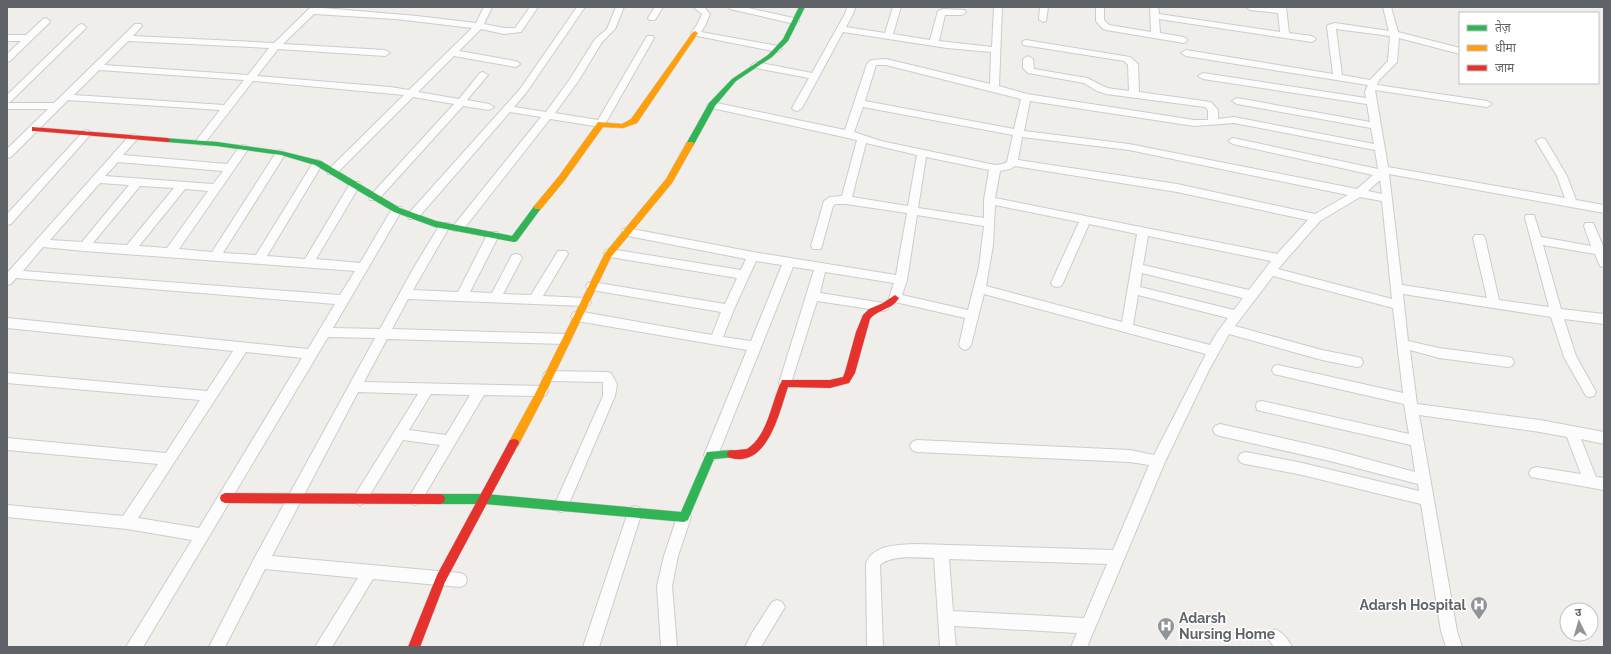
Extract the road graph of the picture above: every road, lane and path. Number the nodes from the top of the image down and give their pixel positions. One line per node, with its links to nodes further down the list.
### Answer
1 (488, 7): 25 (street)
2 (534, 7): 25 (street)
3 (580, 7): 76 (street)
4 (620, 7): 77 (street)
5 (659, 7): 20 (street)
6 (697, 7): 28 (street)
7 (733, 7): 22 (street)
8 (802, 7): 22 (street)
9 (851, 7): 27 (street)
10 (897, 7): 31 (street)
11 (998, 7): 43 (street)
12 (1044, 7): 21 (street)
13 (1100, 7): 32 (street)
14 (1250, 7): 17 (street)
15 (1387, 7): 29 (street)
16 (314, 9): 25 (street); 41 (street)
17 (1282, 9): 30 (street)
18 (962, 12): 39 (street)
19 (1155, 12): 30 (street); 32 (street)
20 (652, 18)
21 (1043, 19)
22 (795, 20): 42 (street)
23 (46, 21): 34 (street)
24 (138, 26): 35 (street)
25 (479, 26): 45 (street)
26 (82, 27): 64 (street)
27 (841, 29): 31 (street); 54 (street)
28 (695, 33): 42 (street); 79 (street)
29 (1394, 34): 44 (street); 56 (street); 58 (street)
30 (1285, 35): 37 (street)
31 (888, 36): 39 (street)
32 (1156, 36): 38 (street)
33 (7, 38): 34 (street)
34 (28, 38): 48 (street)
35 (127, 38): 41 (street); 52 (street)
36 (650, 38): 79 (street)
37 (1312, 39)
38 (1184, 40)
39 (934, 43): 43 (street)
40 (1026, 43): 61 (street)
41 (276, 46): 47 (street); 57 (street)
42 (778, 49): 51 (street)
43 (995, 50): 59 (street)
44 (1459, 51)
45 (452, 53): 50 (street); 60 (street)
46 (1186, 53): 56 (street)
47 (385, 54)
48 (7, 59)
49 (1028, 59): 61 (street)
50 (515, 64)
51 (756, 65): 54 (street); 69 (street)
52 (97, 67): 57 (street); 62 (street)
53 (483, 75): 66 (street)
54 (815, 76): 75 (street)
55 (1203, 76): 67 (street)
56 (1338, 77): 58 (street)
57 (250, 78): 60 (street); 74 (street)
58 (1373, 85): 67 (street); 70 (street)
59 (994, 88): 63 (street); 68 (street)
60 (412, 93): 66 (street); 101 (street)
61 (1134, 94): 78 (street)
62 (67, 97): 72 (street); 74 (street)
63 (1026, 97): 78 (street); 82 (street)
64 (7, 100)
65 (1237, 101): 80 (street)
66 (461, 102): 73 (street); 108 (street)
67 (1371, 102): 80 (street)
68 (859, 103): 82 (street); 84 (street)
69 (712, 104): 84 (street); 124 (street)
70 (1487, 104)
71 (7, 106): 72 (street)
72 (58, 106): 81 (street)
73 (489, 107)
74 (227, 108): 89 (street)
75 (797, 108)
76 (508, 109): 77 (street); 116 (street)
77 (548, 116): 79 (street); 123 (street)
78 (1213, 122): 91 (street)
79 (601, 124): 126 (street)
80 (1376, 126): 91 (street)
81 (35, 129): 83 (street); 94 (street)
82 (1018, 133): 96 (street); 107 (street)
83 (87, 134): 85 (street); 120 (street)
84 (849, 134): 86 (street)
85 (134, 137): 89 (street); 95 (street)
86 (862, 138): 93 (street); 110 (street)
87 (1233, 141): 100 (street)
88 (1541, 141): 112 (street)
89 (200, 142): 90 (street)
90 (244, 148): 92 (street); 98 (street)
91 (1380, 148): 100 (street)
92 (281, 153): 97 (street); 137 (street)
93 (922, 153): 99 (street); 115 (street)
94 (7, 155)
95 (116, 158): 98 (street); 102 (street)
96 (1012, 162): 99 (street); 117 (street)
97 (318, 163): 101 (street); 140 (street)
98 (229, 168): 106 (street)
99 (995, 168): 111 (street)
100 (1383, 171): 107 (street); 109 (street); 112 (street)
101 (332, 172): 105 (street)
102 (97, 179): 103 (street); 129 (street)
103 (137, 182): 104 (street); 130 (street)
104 (183, 186): 106 (street); 132 (street)
105 (355, 186): 108 (street); 143 (street)
106 (216, 188): 134 (street)
107 (1359, 193): 109 (street); 117 (street)
108 (374, 197): 114 (street)
109 (1388, 199): 156 (street)
110 (846, 200): 115 (street); 131 (street)
111 (989, 200): 119 (street); 121 (street)
112 (1572, 204): 113 (street)
113 (1604, 209)
114 (397, 210): 116 (street); 145 (street)
115 (914, 210): 121 (street); 151 (street)
116 (413, 216): 123 (street)
117 (1316, 218): 141 (street)
118 (1530, 218): 128 (street)
119 (1085, 220): 125 (street); 152 (street)
120 (7, 221)
121 (989, 223): 154 (street)
122 (1589, 226): 133 (street)
123 (451, 227): 126 (street); 157 (street)
124 (627, 232): 135 (street); 138 (street)
125 (1143, 232): 141 (street); 147 (street)
126 (493, 235): 159 (street)
127 (1479, 238): 166 (street)
128 (1535, 240): 133 (street); 170 (street)
129 (40, 243): 130 (street); 150 (street)
130 (84, 246): 132 (street)
131 (817, 246)
132 (130, 250): 134 (street)
133 (1602, 252): 144 (street)
134 (170, 253): 137 (street)
135 (610, 253): 149 (street); 153 (street)
136 (562, 254): 164 (street)
137 (215, 256): 140 (street)
138 (753, 256): 142 (street); 149 (street)
139 (516, 258): 161 (street)
140 (259, 259): 143 (street)
141 (1279, 259): 148 (street)
142 (789, 262): 146 (street); 185 (street)
143 (308, 263): 145 (street)
144 (1604, 263)
145 (362, 267): 163 (street)
146 (821, 267): 151 (street); 160 (street)
147 (1138, 268): 155 (street); 158 (street)
148 (1270, 271): 158 (street); 167 (street)
149 (744, 275): 169 (street)
150 (10, 278): 163 (street)
151 (901, 280): 162 (street)
152 (1057, 283)
153 (592, 286): 165 (street); 169 (street)
154 (980, 289): 171 (street); 176 (street)
155 (1134, 290): 172 (street); 176 (street)
156 (1397, 290): 166 (street); 167 (street)
157 (405, 294): 159 (street); 179 (street)
158 (1251, 295): 172 (street)
159 (462, 296): 161 (street)
160 (813, 296): 168 (street); 193 (street)
161 (495, 298): 164 (street)
162 (895, 298): 168 (street); 171 (street)
163 (343, 300): 178 (street)
164 (534, 300): 165 (street)
165 (585, 302): 173 (street)
166 (1494, 304): 170 (street)
167 (1399, 305): 182 (street)
168 (883, 307): 193 (street)
169 (728, 309): 181 (street)
170 (1556, 313): 174 (street); 198 (street)
171 (972, 315): 183 (street)
172 (1236, 315): 177 (street)
173 (577, 316): 180 (street); 181 (street)
174 (1604, 319)
175 (7, 323): 184 (street)
176 (1127, 328): 186 (street)
177 (1226, 328): 186 (street); 188 (street)
178 (324, 332): 179 (street); 187 (street)
179 (384, 334): 180 (street); 194 (street)
180 (566, 339): 191 (street)
181 (716, 340): 185 (street)
182 (1403, 344): 189 (street); 200 (street)
183 (965, 345)
184 (243, 346): 187 (street); 199 (street)
185 (755, 347): 211 (street)
186 (1214, 351): 214 (street)
187 (311, 354): 219 (street)
188 (1357, 362)
189 (1508, 362)
190 (1278, 370): 200 (street)
191 (549, 376): 197 (street); 225 (street)
192 (7, 378): 199 (street)
193 (785, 383): 211 (street)
194 (355, 386): 195 (street); 220 (street)
195 (428, 388): 196 (street); 204 (street)
196 (480, 390): 197 (street); 206 (street)
197 (542, 391): 223 (street)
198 (1590, 392)
199 (209, 396): 212 (street)
200 (1411, 405): 203 (street); 207 (street)
201 (1262, 406): 207 (street)
202 (1220, 430): 210 (street)
203 (1572, 432): 205 (street); 218 (street)
204 (400, 434): 206 (street); 221 (street)
205 (1604, 438)
206 (450, 441): 222 (street)
207 (1417, 441): 217 (street)
208 (7, 444): 212 (street)
209 (917, 446): 214 (street)
210 (1330, 454): 216 (street); 217 (street)
211 (711, 455): 228 (street)
212 (170, 458): 229 (street)
213 (1244, 458): 216 (street)
214 (1158, 461): 232 (street)
215 (1536, 472): 218 (street)
216 (1331, 475): 224 (street)
217 (1424, 480): 224 (street)
218 (1598, 483)
219 (225, 498): 220 (street); 230 (street)
220 (294, 498): 221 (street); 233 (street)
221 (360, 499): 222 (street)
222 (415, 499): 223 (street)
223 (485, 499): 225 (street); 235 (street)
224 (1427, 499): 250 (street)
225 (561, 506): 227 (street)
226 (7, 511): 229 (street)
227 (634, 512): 228 (street); 244 (street)
228 (684, 517): 245 (street)
229 (127, 523): 230 (street)
230 (203, 535): 240 (street)
231 (941, 552): 232 (street); 238 (street); 247 (street)
232 (1117, 557): 239 (street)
233 (260, 562): 234 (street); 241 (street)
234 (369, 573): 235 (street); 242 (street)
235 (442, 579): 236 (street); 243 (street)
236 (460, 580)
237 (777, 607): 246 (street)
238 (946, 618): 239 (street); 248 (street)
239 (1088, 626): 249 (street)
240 (134, 647)
241 (217, 647)
242 (323, 647)
243 (414, 647)
244 (591, 647)
245 (669, 647)
246 (753, 647)
247 (875, 647)
248 (948, 647)
249 (1079, 647)
250 (1454, 647)

